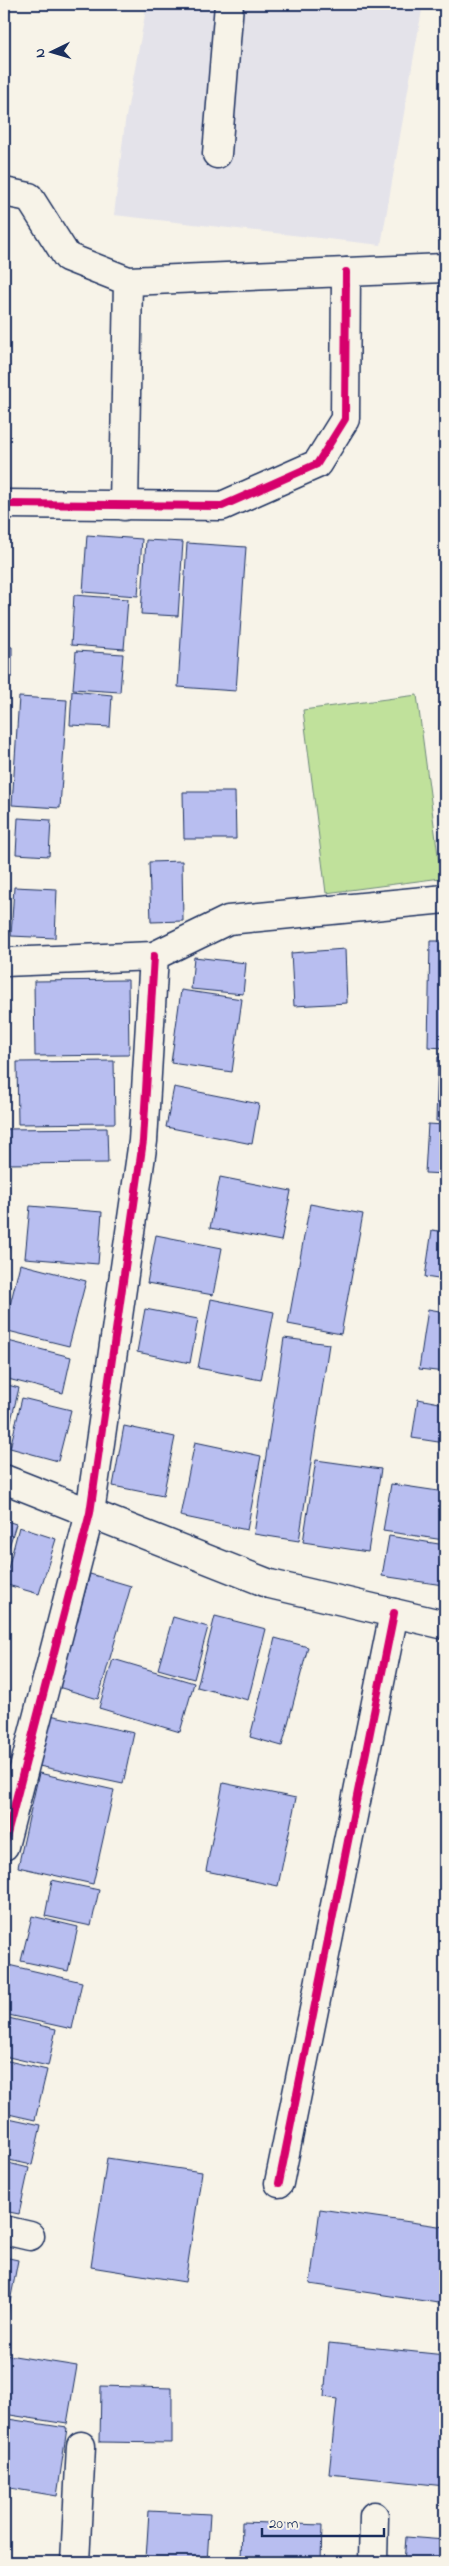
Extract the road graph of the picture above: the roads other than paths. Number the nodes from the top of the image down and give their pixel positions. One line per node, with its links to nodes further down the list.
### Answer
1 (229, 4): 2 (street)
2 (217, 154)
3 (4, 192): 6 (street)
4 (445, 268): 5 (street)
5 (346, 272): 6 (street); 8 (street)
6 (128, 281): 8 (street)
7 (4, 504): 8 (street)
8 (124, 506)
9 (445, 899): 10 (street)
10 (154, 956): 11 (street); 13 (street)
11 (4, 962)
12 (4, 1479): 13 (street)
13 (90, 1513): 14 (street); 16 (street)
14 (394, 1613): 15 (street); 17 (street)
15 (445, 1625)
16 (4, 1846)
17 (279, 2183)
18 (4, 2230): 19 (street)
19 (30, 2236)
20 (81, 2446): 22 (street)
21 (374, 2516): 23 (street)
22 (75, 2562)
23 (373, 2562)

